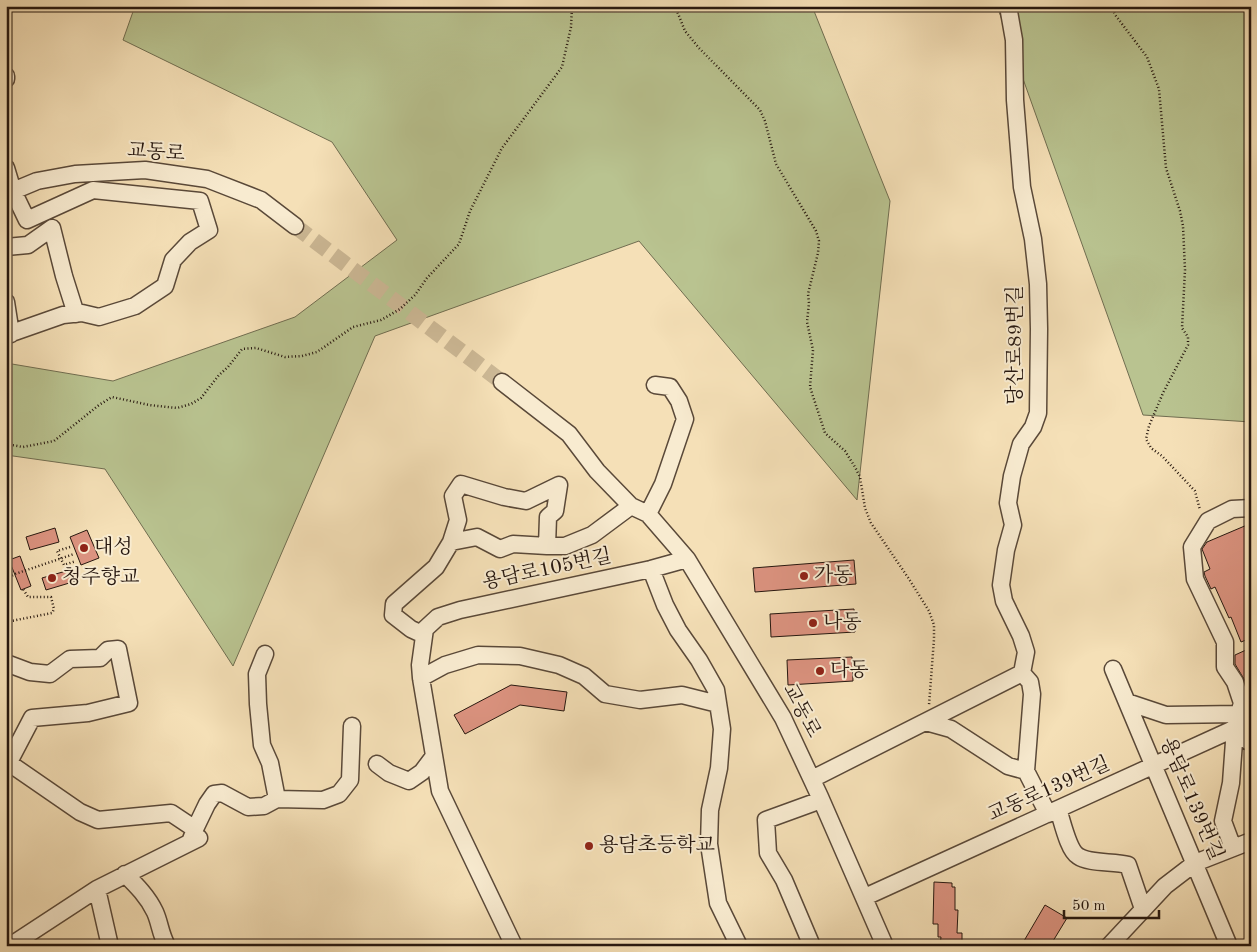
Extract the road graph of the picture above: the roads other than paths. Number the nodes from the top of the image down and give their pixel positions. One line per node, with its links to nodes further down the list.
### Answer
1 (1008, 6): 24 (street, 당산로89번길)
2 (6, 168): 3 (street)
3 (10, 194): 4 (street); 5 (street, 교동로)
4 (47, 211): 6 (street); 9 (street)
5 (295, 226)
6 (52, 228): 7 (street); 9 (street)
7 (6, 247)
8 (6, 302): 10 (street)
9 (76, 314): 10 (street)
10 (9, 334)
11 (502, 382): 13 (street, 교동로)
12 (655, 385): 15 (street)
13 (631, 506): 15 (street, 교동로); 17 (street)
14 (1251, 508): 30 (street)
15 (648, 514): 18 (street, 교동로)
16 (450, 542): 17 (street); 17 (street); 20 (street)
17 (547, 546)
18 (687, 559): 19 (street, 용담로105번길); 36 (street, 교동로)
19 (650, 570): 20 (street, 용담로105번길); 27 (street)
20 (424, 634): 25 (street)
21 (265, 654): 37 (street)
22 (6, 663): 32 (street)
23 (1114, 669): 26 (street, 용담로139번길)
24 (1022, 673): 28 (street); 35 (street)
25 (421, 678): 27 (street); 31 (street)
26 (1127, 702): 30 (street); 34 (street, 용담로139번길)
27 (718, 704): 52 (street)
28 (928, 714): 35 (street); 36 (street)
29 (352, 726): 37 (street)
30 (1244, 729): 34 (street, 교동로139번길); 42 (street)
31 (434, 756): 33 (street); 51 (street)
32 (7, 762): 40 (street)
33 (377, 764)
34 (1154, 766): 39 (street, 교동로139번길); 43 (street, 용담로139번길)
35 (1026, 771): 39 (street)
36 (812, 779): 38 (street, 교동로)
37 (277, 799): 40 (street)
38 (821, 800): 46 (street, 교동로); 53 (street)
39 (1053, 812): 46 (street, 교동로139번길); 47 (street)
40 (196, 836): 44 (street)
41 (1251, 841): 42 (street)
42 (1233, 848): 43 (street)
43 (1194, 863): 47 (street); 56 (street, 용담로139번길)
44 (125, 874): 45 (street); 48 (street)
45 (97, 889): 49 (street); 50 (street)
46 (865, 897): 54 (street, 교동로)
47 (1143, 909): 55 (street)
48 (163, 945)
49 (10, 946)
50 (110, 946)
51 (514, 946)
52 (739, 946)
53 (812, 946)
54 (885, 946)
55 (1110, 946)
56 (1229, 946)

